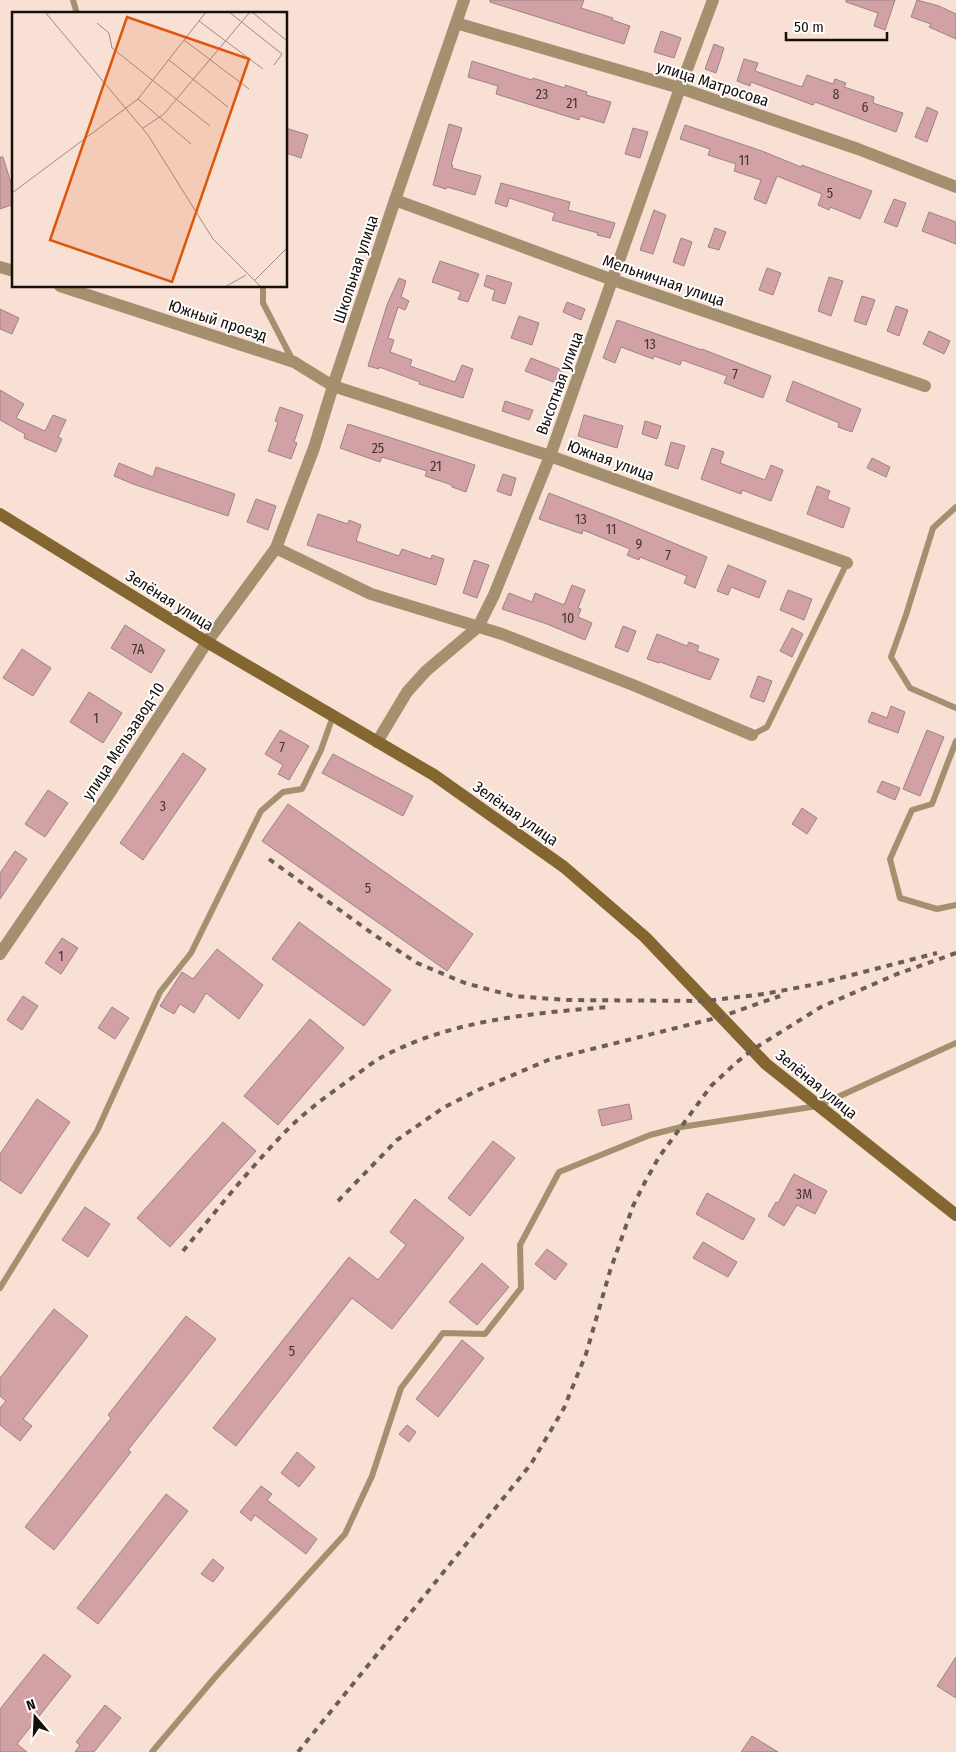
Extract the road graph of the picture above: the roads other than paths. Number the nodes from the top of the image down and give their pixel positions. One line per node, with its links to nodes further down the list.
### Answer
1 (464, 0): 3 (street, Школьная улица)
2 (713, 0): 4 (street, Высотная улица)
3 (456, 23): 4 (street, улица Матросова); 6 (street, Школьная улица)
4 (680, 88): 5 (street, улица Матросова); 7 (street, Высотная улица)
5 (956, 187)
6 (394, 200): 7 (street, Мельничная улица); 11 (street, Школьная улица)
7 (613, 280): 12 (street, Мельничная улица); 13 (street, Высотная улица)
8 (66, 288): 10 (street, Южный проезд)
9 (263, 288): 10 (lane)
10 (294, 362): 11 (street, Южный проезд)
11 (333, 386): 13 (street, Южная улица); 16 (street, Школьная улица)
12 (925, 386)
13 (550, 456): 17 (street, Южная улица); 18 (street, Высотная улица)
14 (956, 507): 20 (lane)
15 (0, 514): 19 (street, Зелёная улица)
16 (276, 548): 18 (street); 19 (street, улица Мельзавод-10)
17 (847, 563): 22 (lane)
18 (478, 627): 22 (street); 24 (street, Высотная улица)
19 (208, 642): 21 (street, Зелёная улица); 26 (street, улица Мельзавод-10)
20 (956, 708)
21 (333, 716): 24 (street, Зелёная улица); 30 (lane)
22 (752, 735)
23 (956, 741): 25 (lane)
24 (377, 742): 28 (street, Зелёная улица)
25 (956, 905)
26 (0, 954)
27 (956, 1043): 28 (lane)
28 (818, 1106): 29 (street, Зелёная улица); 31 (lane)
29 (956, 1214)
30 (0, 1288)
31 (152, 1752)

